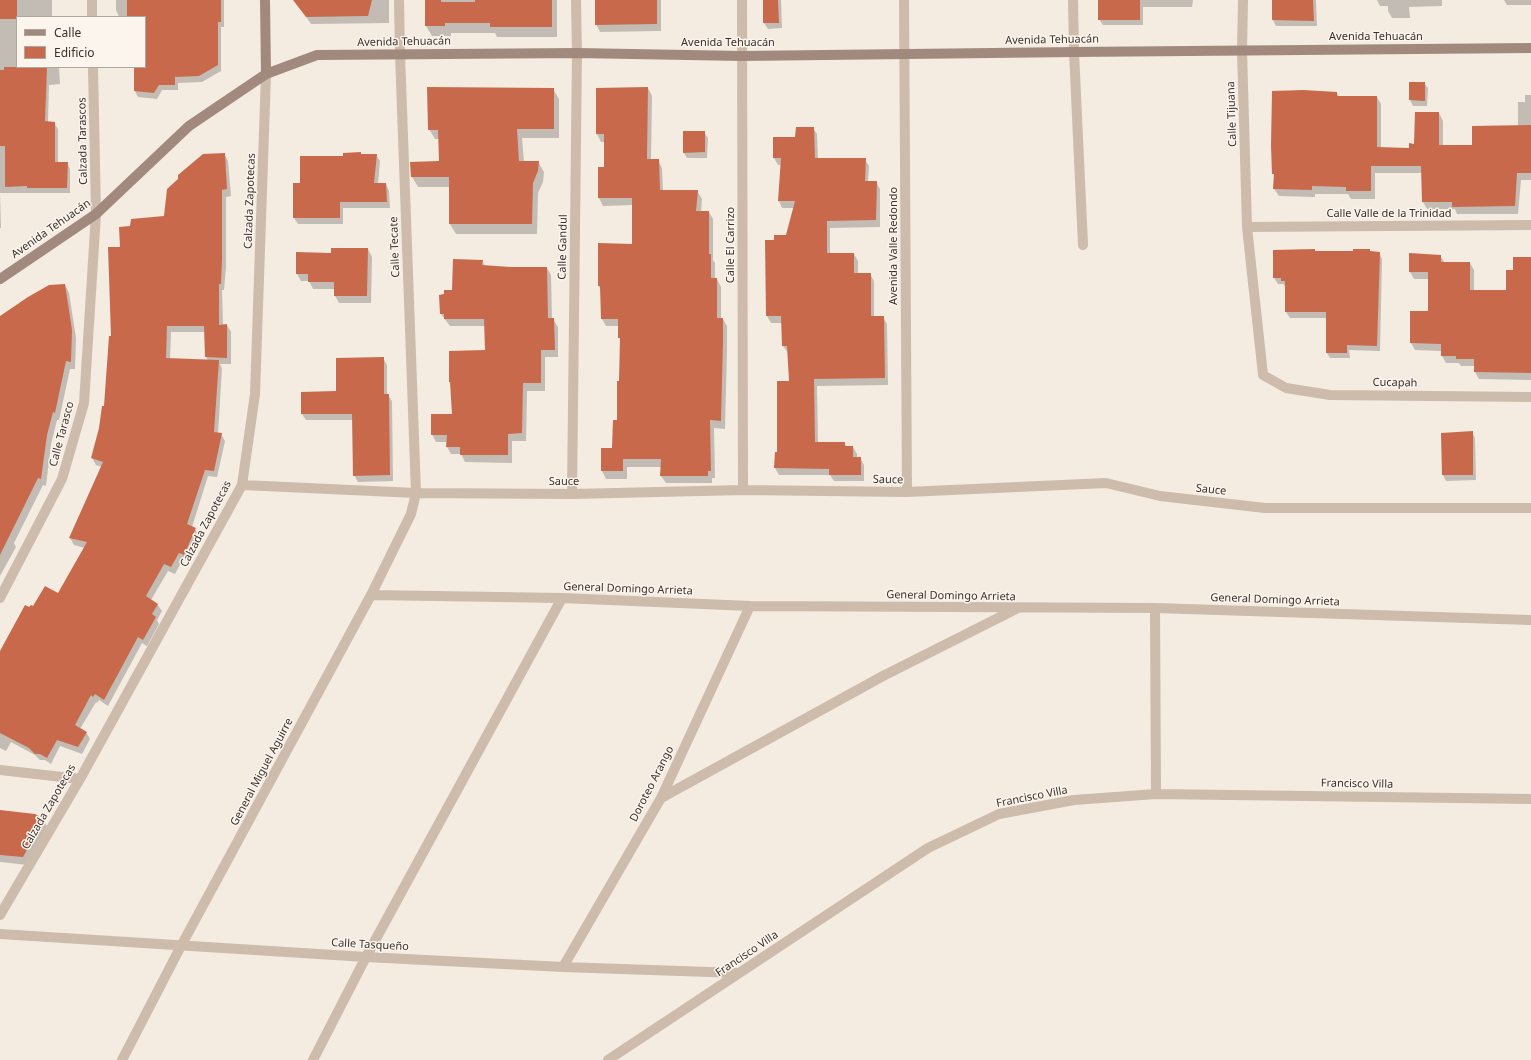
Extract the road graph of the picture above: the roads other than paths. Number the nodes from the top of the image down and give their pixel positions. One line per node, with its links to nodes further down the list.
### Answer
1 (92, 0): 9 (street)
2 (265, 0): 18 (street, Calzada Zapotecas)
3 (399, 0): 14 (street, Calle Tecate)
4 (576, 0): 13 (street, Calle Gandul)
5 (742, 0): 16 (street, Calle El Carrizo)
6 (904, 0): 15 (street, Avenida Valle Redondo)
7 (1074, 0): 12 (street)
8 (1243, 0): 11 (street, Calle Tijuana)
9 (92, 16)
10 (1531, 48): 11 (street, Avenida Tehuacán)
11 (1242, 50): 12 (street, Avenida Tehuacán); 21 (street, Calle Tijuana)
12 (1074, 52): 15 (street, Avenida Tehuacán); 22 (street)
13 (577, 53): 14 (street, Avenida Tehuacán); 16 (street, Avenida Tehuacán); 30 (street, Calle Gandul)
14 (400, 54): 18 (street, Avenida Tehuacán); 29 (street, Calle Tecate)
15 (904, 54): 16 (street, Avenida Tehuacán); 28 (street, Avenida Valle Redondo)
16 (742, 56): 27 (street, Calle El Carrizo)
17 (93, 68): 19 (street, Calzada Tarascos)
18 (266, 74): 19 (street, Avenida Tehuacán); 26 (street, Calzada Zapotecas)
19 (96, 214): 23 (street, Avenida Tehuacán); 33 (street, Calle Tarasco)
20 (1531, 225): 21 (street, Calle Valle de la Trinidad)
21 (1247, 227): 24 (street, Calle Tijuana)
22 (1083, 245)
23 (0, 279)
24 (1263, 375): 25 (street, Cucapah)
25 (1531, 397)
26 (242, 485): 29 (street, Sauce); 40 (street, Calzada Zapotecas)
27 (743, 490): 28 (street, Sauce); 30 (street, Sauce)
28 (907, 492): 31 (street, Sauce)
29 (416, 493): 30 (street, Sauce); 32 (street, General Miguel Aguirre)
30 (572, 494)
31 (1531, 508)
32 (371, 595): 34 (street, General Domingo Arrieta); 46 (street, General Miguel Aguirre)
33 (0, 598)
34 (562, 598): 35 (street, General Domingo Arrieta); 47 (street)
35 (750, 606): 36 (street, General Domingo Arrieta); 42 (street, Doroteo Arango)
36 (1018, 608): 37 (street, General Domingo Arrieta); 42 (street)
37 (1155, 608): 38 (street, General Domingo Arrieta); 41 (street)
38 (1531, 620)
39 (0, 770): 40 (street)
40 (80, 779): 44 (street, Calzada Zapotecas)
41 (1156, 794): 43 (street, Francisco Villa); 49 (street, Francisco Villa)
42 (661, 798): 48 (street, Doroteo Arango)
43 (1531, 799)
44 (0, 915)
45 (0, 934): 46 (street, Calle Tasqueño)
46 (181, 946): 47 (street, Calle Tasqueño); 50 (street, General Miguel Aguirre)
47 (366, 958): 48 (street, Calle Tasqueño); 51 (street)
48 (563, 967): 49 (street, Calle Tasqueño)
49 (739, 973): 52 (street, Francisco Villa)
50 (122, 1060)
51 (313, 1060)
52 (608, 1060)

